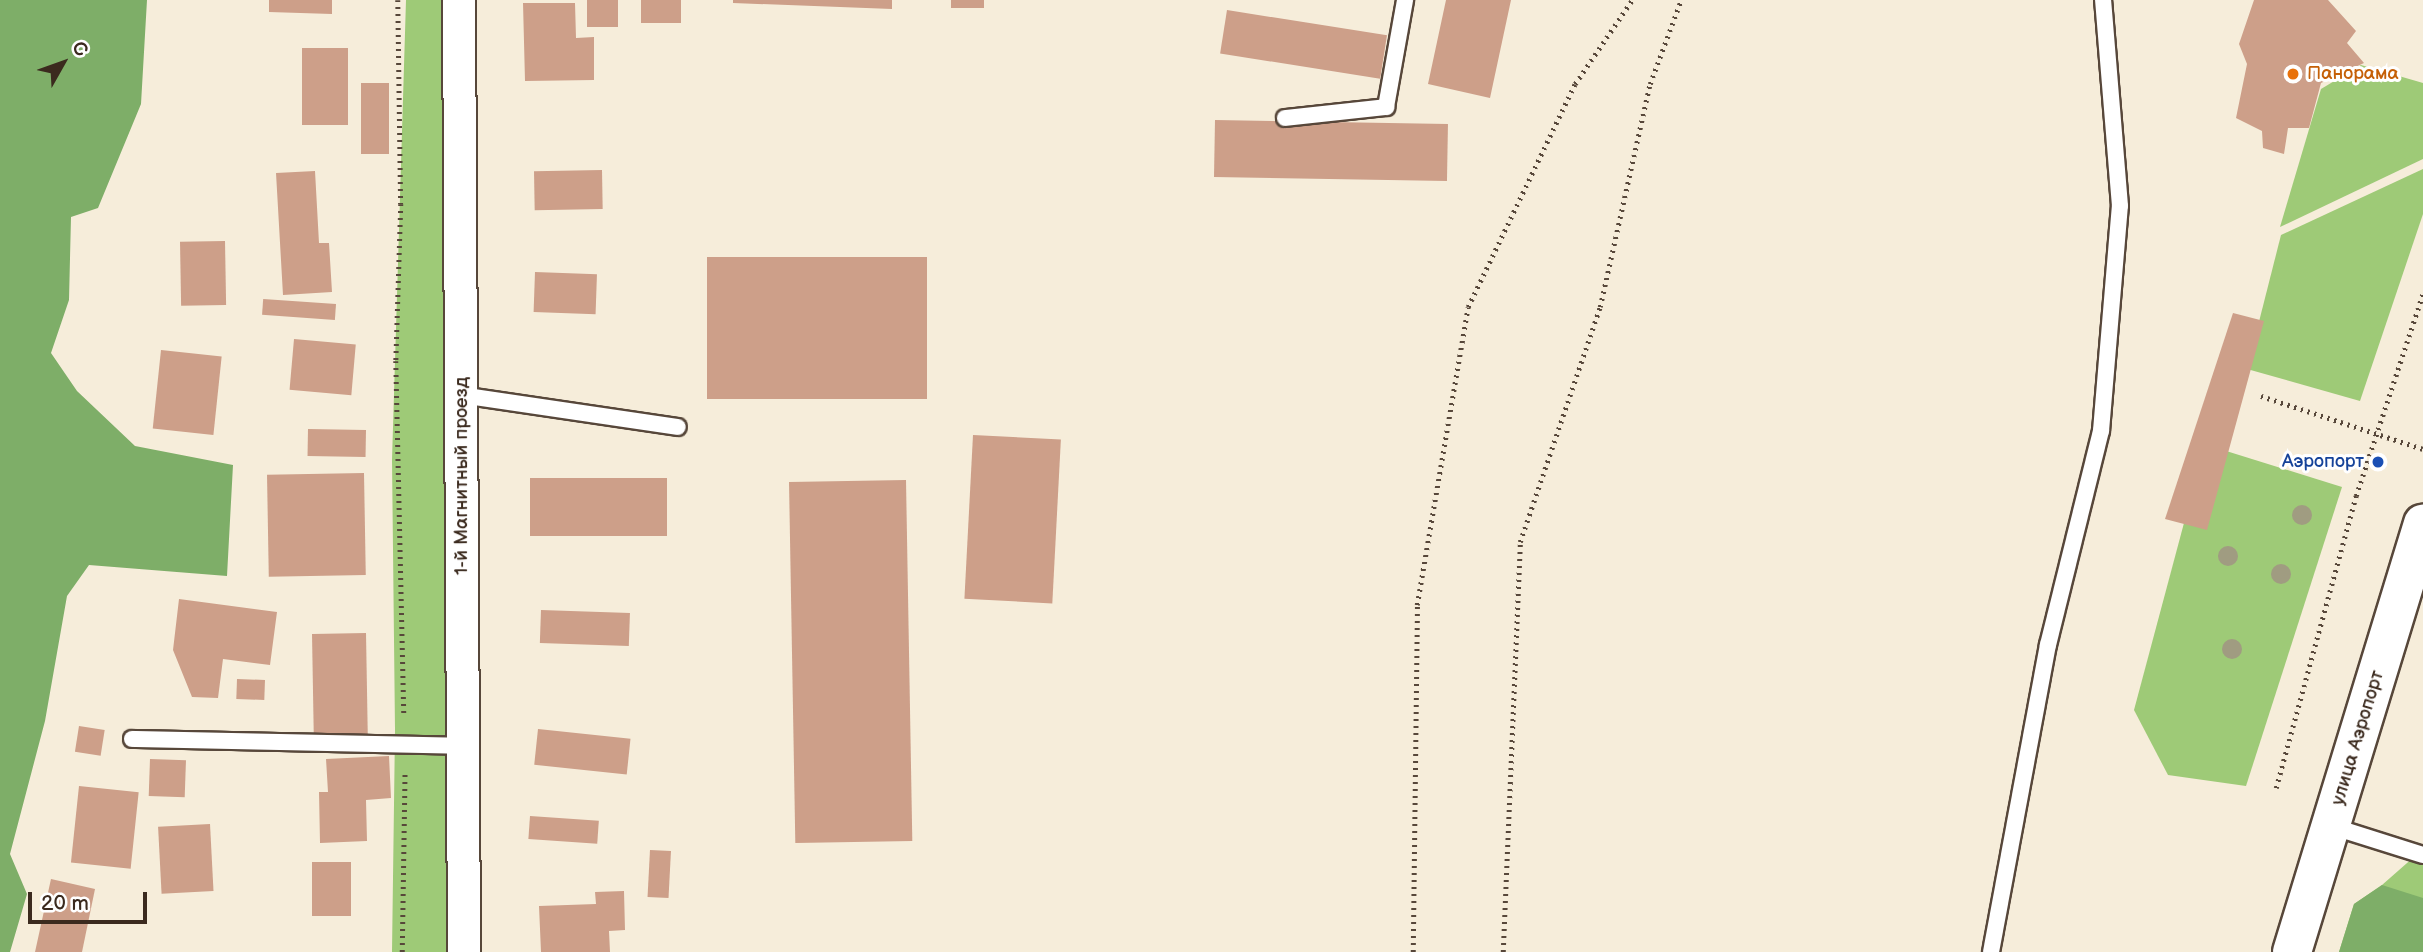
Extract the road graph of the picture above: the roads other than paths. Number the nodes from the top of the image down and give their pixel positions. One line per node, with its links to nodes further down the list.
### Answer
1 (459, 0): 5 (street, 1-й Магнитный проезд)
2 (1405, 0): 4 (lane)
3 (2103, 0): 13 (lane)
4 (1285, 118)
5 (461, 395): 6 (lane); 9 (street, 1-й Магнитный проезд)
6 (678, 427)
7 (2423, 524): 10 (main road, улица Аэропорт)
8 (132, 738): 9 (lane)
9 (463, 746): 12 (street, 1-й Магнитный проезд)
10 (2331, 826): 11 (lane); 14 (main road, улица Аэропорт)
11 (2423, 855)
12 (464, 952)
13 (1991, 952)
14 (2292, 952)

